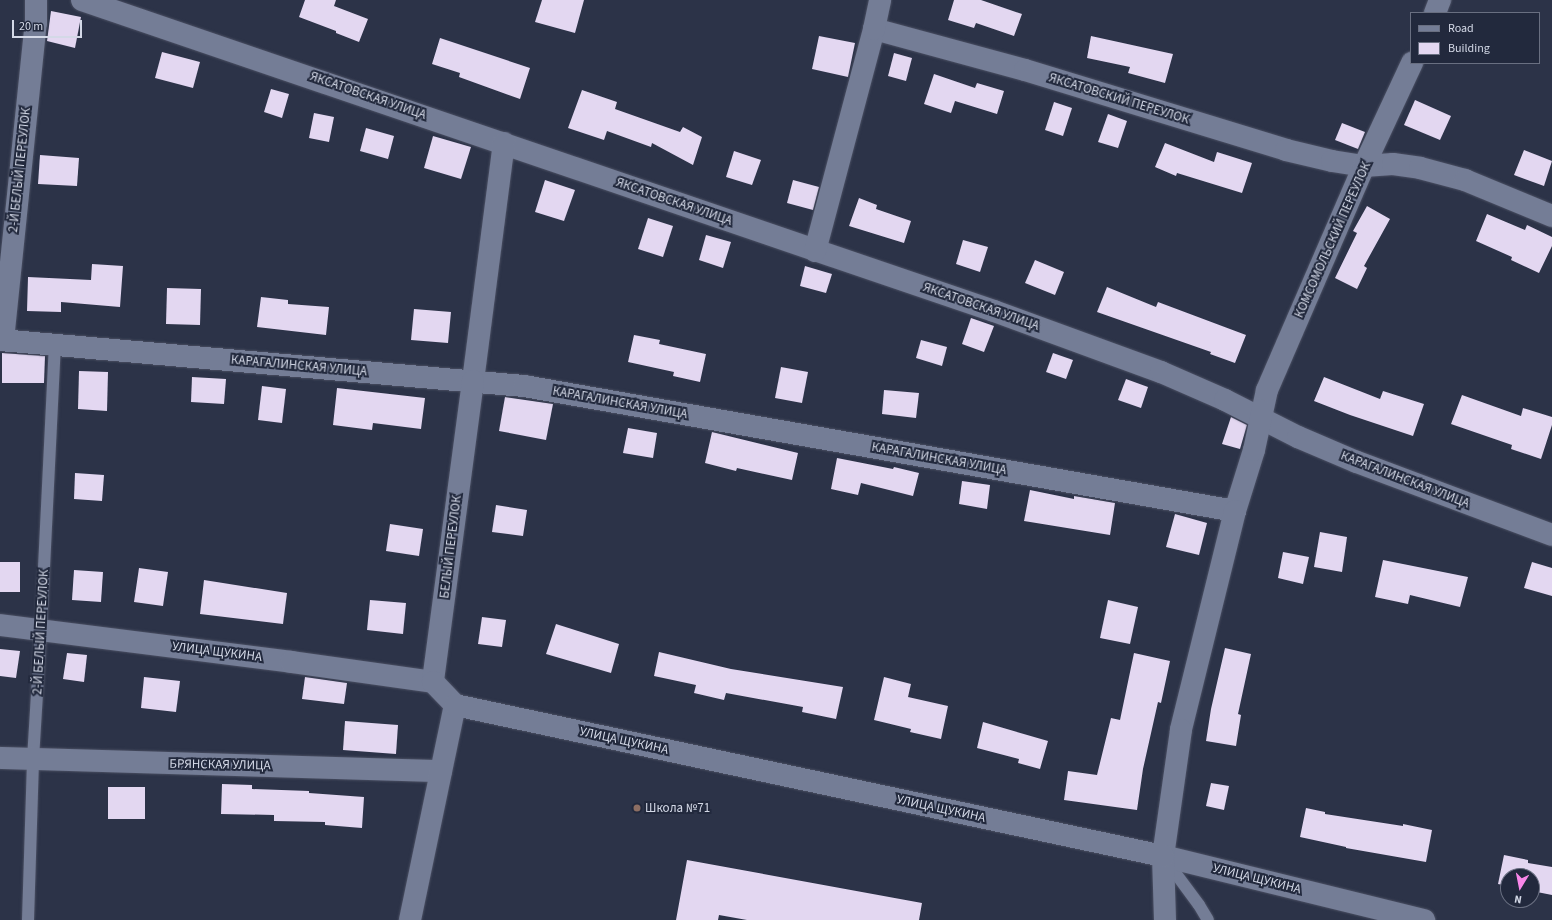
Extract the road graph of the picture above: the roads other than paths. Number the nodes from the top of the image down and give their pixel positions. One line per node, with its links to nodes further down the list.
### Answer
1 (36, 0): 12 (street, 2-Й БЕЛЫЙ ПЕРЕУЛОК)
2 (82, 0): 8 (street, ЯКСАТОВСКАЯ УЛИЦА)
3 (880, 0): 6 (street)
4 (1440, 0): 5 (street)
5 (1435, 12)
6 (874, 29): 9 (street, ЯКСАТОВСКИЙ ПЕРЕУЛОК); 11 (street)
7 (1412, 64): 9 (street, КОМСОМОЛЬСКИЙ ПЕРЕУЛОК)
8 (504, 143): 11 (street, ЯКСАТОВСКАЯ УЛИЦА); 14 (street, БЕЛЫЙ ПЕРЕУЛОК)
9 (1364, 166): 10 (street, ЯКСАТОВСКИЙ ПЕРЕУЛОК); 15 (street, КОМСОМОЛЬСКИЙ ПЕРЕУЛОК)
10 (1552, 216)
11 (815, 251): 15 (street, ЯКСАТОВСКАЯ УЛИЦА)
12 (1, 340): 13 (street, КАРАГАЛИНСКАЯ УЛИЦА)
13 (55, 343): 14 (street, КАРАГАЛИНСКАЯ УЛИЦА); 19 (lane, 2-Й БЕЛЫЙ ПЕРЕУЛОК)
14 (473, 381): 16 (street, КАРАГАЛИНСКАЯ УЛИЦА); 20 (street, БЕЛЫЙ ПЕРЕУЛОК)
15 (1260, 419): 16 (street, КОМСОМОЛЬСКИЙ ПЕРЕУЛОК); 17 (street, КАРАГАЛИНСКАЯ УЛИЦА)
16 (1235, 512): 25 (street, КОМСОМОЛЬСКИЙ ПЕРЕУЛОК)
17 (1552, 535)
18 (0, 625): 19 (street, УЛИЦА ЩУКИНА)
19 (41, 629): 20 (street, УЛИЦА ЩУКИНА); 23 (lane, 2-Й БЕЛЫЙ ПЕРЕУЛОК)
20 (433, 682): 21 (street)
21 (455, 706): 24 (street); 25 (street, УЛИЦА ЩУКИНА)
22 (0, 758): 23 (street, БРЯНСКАЯ УЛИЦА)
23 (33, 759): 24 (street, БРЯНСКАЯ УЛИЦА); 26 (lane, 2-Й БЕЛЫЙ ПЕРЕУЛОК)
24 (441, 771): 27 (street)
25 (1163, 856): 28 (street); 29 (lane); 30 (street, УЛИЦА ЩУКИНА)
26 (28, 920)
27 (410, 920)
28 (1165, 920)
29 (1208, 920)
30 (1424, 920)

